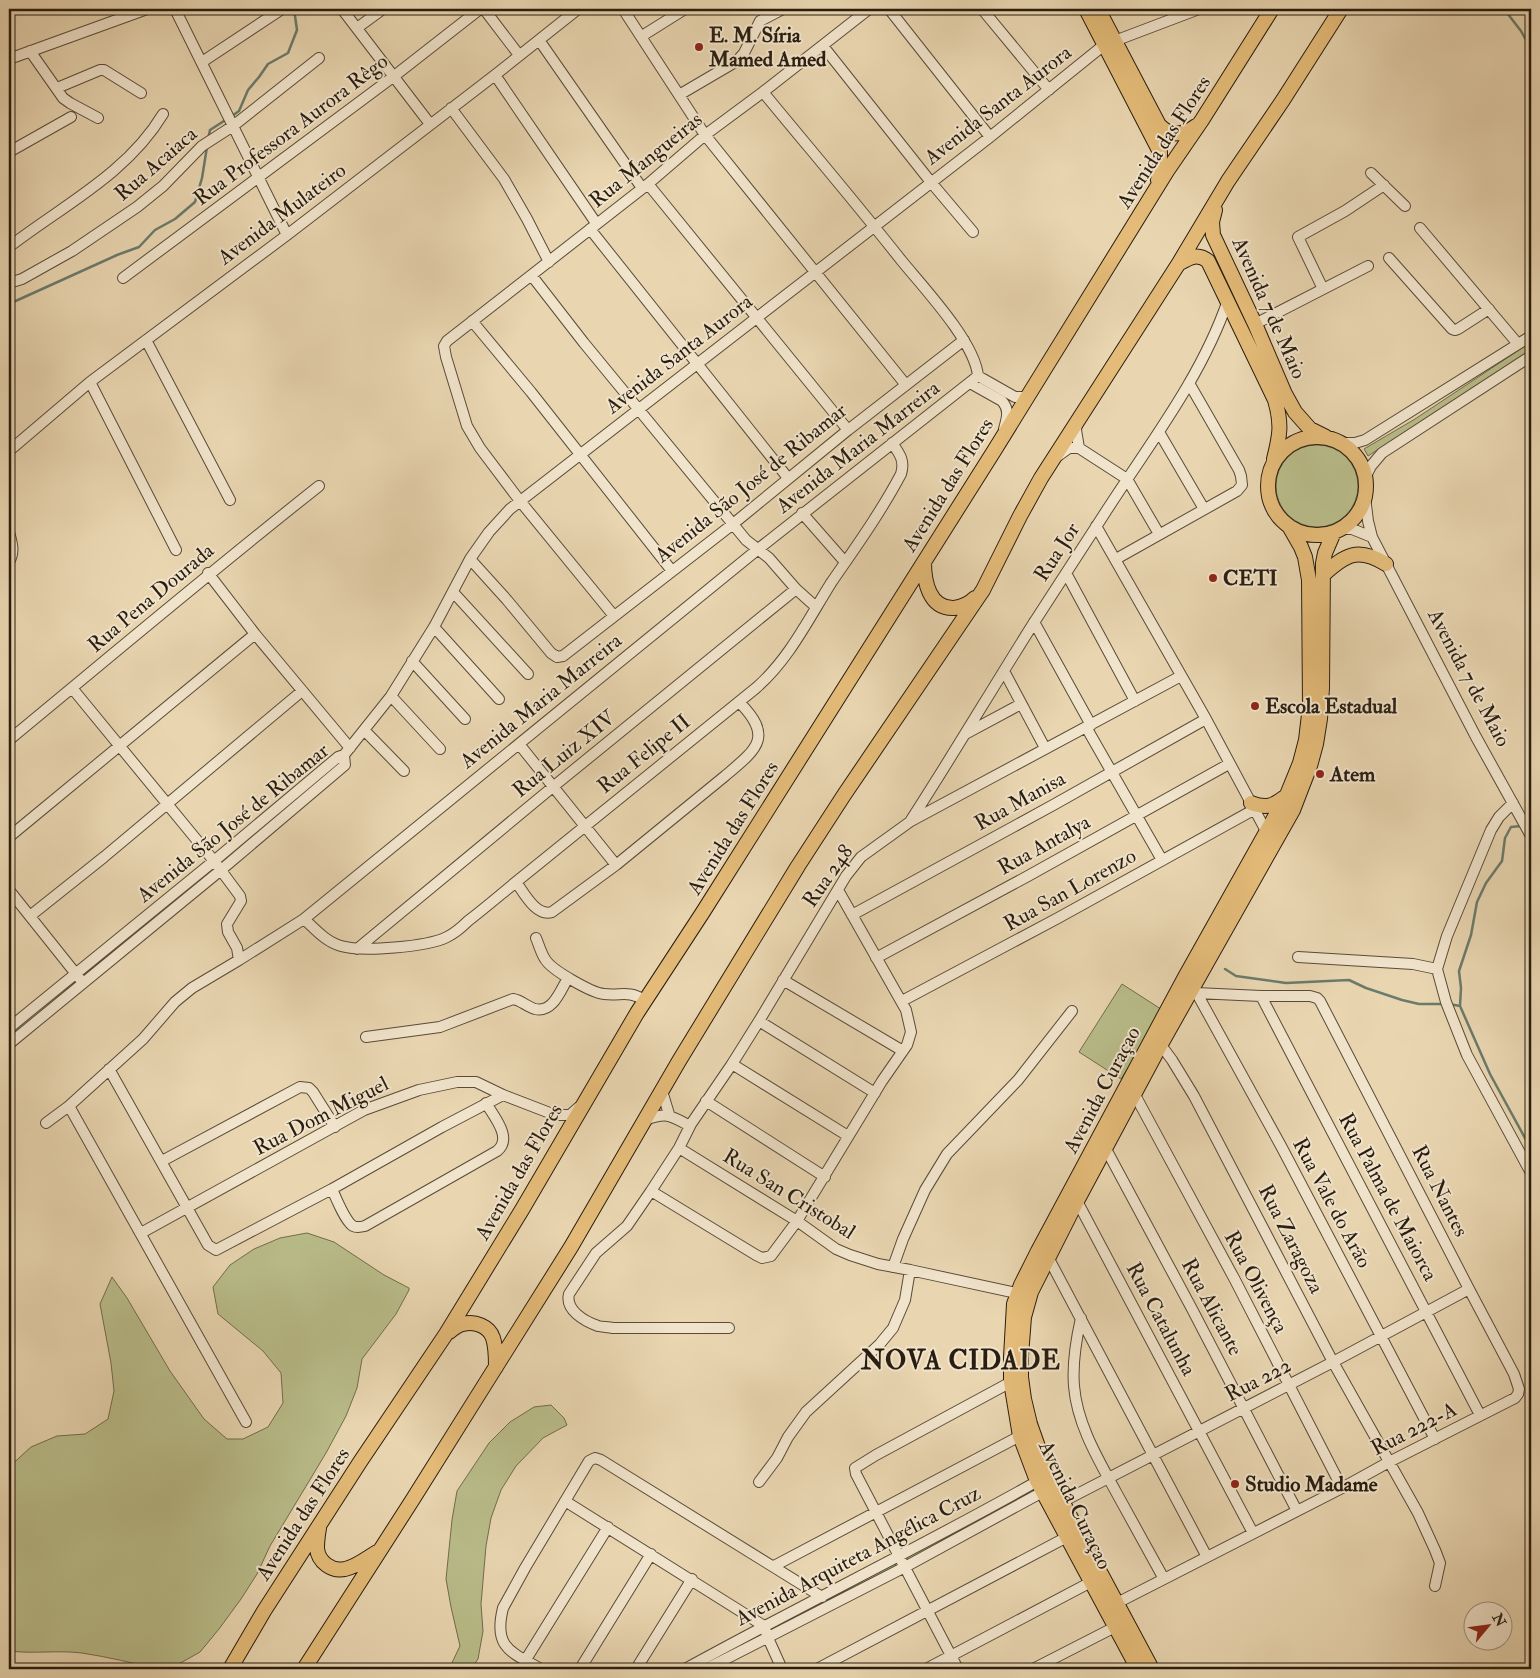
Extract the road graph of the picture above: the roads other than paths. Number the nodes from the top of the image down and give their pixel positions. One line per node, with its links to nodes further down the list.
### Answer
1 (147, 9): 25 (street)
2 (175, 9): 29 (street)
3 (282, 9): 29 (street)
4 (342, 9): 20 (street)
5 (383, 9): 20 (street)
6 (480, 9): 31 (street, Rua Professora Aurora Rêgo)
7 (484, 9): 26 (street)
8 (578, 9): 22 (street, Avenida Mulateiro)
9 (623, 9): 21 (street)
10 (685, 9): 21 (street)
11 (783, 9): 36 (street)
12 (869, 9): 24 (street, Rua Mangueiras)
13 (889, 9): 45 (street)
14 (982, 9): 33 (street)
15 (1086, 9): 23 (main road)
16 (1098, 9): 23 (main road)
17 (1199, 9): 23 (street, Avenida Santa Aurora)
18 (1272, 9): 41 (main road, Avenida das Flores)
19 (1342, 9): 50 (main road)
20 (357, 28): 31 (street)
21 (642, 36): 36 (street)
22 (539, 40): 26 (street, Avenida Mulateiro); 52 (street)
23 (1109, 43): 33 (street, Avenida Santa Aurora); 41 (main road); 53 (main road)
24 (822, 46): 34 (street, Rua Mangueiras); 49 (street)
25 (30, 51): 28 (street); 32 (street)
26 (519, 55): 30 (street, Avenida Mulateiro)
27 (319, 58): 43 (street, Rua Acaiaca)
28 (9, 59)
29 (202, 62): 43 (street)
30 (495, 75): 37 (street, Avenida Mulateiro); 55 (street)
31 (393, 77): 42 (street); 48 (street, Rua Professora Aurora Rêgo)
32 (57, 88): 35 (street); 40 (street)
33 (1049, 90): 45 (street, Avenida Santa Aurora)
34 (763, 92): 44 (street, Rua Mangueiras); 56 (street)
35 (140, 93)
36 (679, 95): 44 (street)
37 (451, 108): 42 (street, Avenida Mulateiro); 62 (street)
38 (163, 114): 60 (street)
39 (71, 117): 46 (street)
40 (98, 118)
41 (1202, 120): 53 (main road, Avenida das Flores)
42 (430, 124): 59 (street, Avenida Mulateiro)
43 (232, 126): 48 (street); 68 (street, Rua Acaiaca)
44 (705, 135): 52 (street, Rua Mangueiras); 65 (street)
45 (990, 137): 49 (street, Avenida Santa Aurora)
46 (10, 148)
47 (1371, 173): 51 (street)
48 (259, 178): 59 (street); 67 (street, Rua Professora Aurora Rêgo)
49 (930, 181): 56 (street, Avenida Santa Aurora); 58 (street)
50 (1228, 181): 63 (main road); 74 (main road, Avenida 7 de Maio)
51 (1384, 185): 54 (street); 69 (street)
52 (645, 186): 55 (street, Rua Mangueiras); 72 (street)
53 (1149, 201): 85 (main road, Avenida das Flores)
54 (1405, 206)
55 (593, 226): 62 (street, Rua Mangueiras); 80 (street)
56 (874, 226): 65 (street, Avenida Santa Aurora); 77 (street)
57 (1420, 228): 71 (street)
58 (973, 232)
59 (287, 235): 76 (street, Avenida Mulateiro)
60 (9, 247)
61 (1389, 258): 71 (street)
62 (549, 262): 66 (street, Rua Mangueiras)
63 (1179, 264): 70 (main road, Avenida 7 de Maio); 87 (main road)
64 (1368, 266): 69 (street)
65 (815, 272): 72 (street, Avenida Santa Aurora); 84 (street)
66 (532, 276): 73 (street, Rua Mangueiras); 86 (street)
67 (123, 278)
68 (9, 283)
69 (1323, 289): 74 (street)
70 (1228, 300): 83 (street, Rua Jor); 98 (main road, Avenida 7 de Maio)
71 (1488, 309): 78 (street)
72 (756, 318): 80 (street, Avenida Santa Aurora); 88 (street)
73 (472, 321): 96 (street); 105 (street, Rua Mangueiras)
74 (1255, 324): 90 (main road, Avenida 7 de Maio)
75 (1531, 336): 78 (street)
76 (146, 340): 82 (street, Avenida Mulateiro); 104 (street)
77 (964, 340): 81 (street); 84 (street, Avenida São José de Ribamar)
78 (1518, 344): 92 (street)
79 (1531, 356): 100 (street)
80 (697, 363): 86 (street, Avenida Santa Aurora); 99 (street)
81 (974, 380): 85 (street); 91 (street, Avenida Maria Marreira); 95 (street, Avenida Maria Marreira)
82 (90, 382): 94 (street, Avenida Mulateiro); 115 (street)
83 (1189, 383): 89 (street, Rua Jor); 106 (street)
84 (906, 385): 88 (street, Avenida São José de Ribamar)
85 (1027, 397): 95 (main road, Avenida das Flores)
86 (639, 409): 96 (street, Avenida Santa Aurora); 108 (street)
87 (1077, 422): 93 (street); 97 (main road)
88 (848, 430): 99 (street, Avenida São José de Ribamar)
89 (1159, 432): 101 (street, Rua Jor); 106 (street)
90 (1326, 437): 92 (main road); 98 (main road)
91 (892, 443): 107 (street, Avenida Maria Marreira); 120 (street, Rua Felipe II)
92 (1342, 443): 100 (main road)
93 (1080, 448): 97 (street); 101 (street)
94 (9, 450)
95 (994, 451): 121 (main road, Avenida das Flores)
96 (580, 455): 105 (street, Avenida Santa Aurora); 123 (street)
97 (1054, 459): 128 (main road)
98 (1272, 466): 110 (main road)
99 (788, 478): 108 (street, Avenida São José de Ribamar)
100 (1366, 478): 103 (main road)
101 (1127, 479): 109 (street, Rua Jor); 113 (street)
102 (319, 486): 125 (street, Rua Pena Dourada)
103 (1365, 497): 111 (main road); 114 (street, Avenida 7 de Maio)
104 (230, 500)
105 (520, 501): 117 (street, Avenida Santa Aurora); 131 (street)
106 (1204, 509): 113 (street)
107 (802, 513): 116 (street, Avenida Maria Marreira); 120 (street)
108 (733, 524): 116 (street); 123 (street, Avenida São José de Ribamar)
109 (1096, 526): 118 (street); 124 (street, Rua Jor)
110 (1289, 526): 111 (main road); 161 (main road, Avenida Curaçao)
111 (1337, 531): 114 (street); 126 (main road, Avenida Curaçao)
112 (9, 532): 119 (street)
113 (1159, 534): 118 (street)
114 (1372, 537): 122 (street, Avenida 7 de Maio)
115 (176, 550)
116 (757, 550): 127 (street); 152 (street, Avenida Maria Marreira)
117 (470, 559): 129 (street, Avenida Santa Aurora); 131 (street, Avenida São José de Ribamar)
118 (1116, 559): 138 (street)
119 (9, 562)
120 (845, 562): 130 (street, Rua Felipe II)
121 (924, 562): 128 (main road); 194 (main road, Avenida das Flores)
122 (1386, 564): 126 (main road); 162 (street, Avenida 7 de Maio)
123 (672, 571): 131 (street, Avenida São José de Ribamar)
124 (1066, 573): 132 (street, Rua Jor); 143 (street)
125 (208, 574): 134 (street); 139 (street, Rua Pena Dourada)
126 (1324, 575): 178 (main road, Avenida Curaçao)
127 (796, 589): 130 (street); 160 (street, Rua Luiz XIV)
128 (982, 590): 205 (main road)
129 (453, 592): 133 (street, Avenida Santa Aurora); 137 (street)
130 (816, 607): 144 (street, Rua Felipe II)
131 (614, 616)
132 (1034, 622): 136 (street, Rua Jor); 148 (street)
133 (434, 627): 135 (street, Avenida Santa Aurora); 142 (street)
134 (255, 634): 140 (street); 153 (street)
135 (412, 661): 141 (street, Avenida Santa Aurora); 146 (street)
136 (1004, 671): 145 (street); 150 (street, Rua Jor)
137 (528, 674)
138 (1182, 676): 143 (street, Rua 248); 147 (street)
139 (72, 688): 151 (street, Rua Pena Dourada); 153 (street)
140 (302, 690): 156 (street); 163 (street)
141 (391, 696): 149 (street, Avenida Santa Aurora); 155 (street)
142 (498, 698)
143 (1135, 701): 148 (street, Rua 248)
144 (739, 702): 167 (street, Rua Felipe II); 173 (street)
145 (1022, 704): 150 (street); 154 (street)
146 (465, 719)
147 (1206, 719): 157 (street); 159 (street, Rua Manisa)
148 (1089, 726): 154 (street, Rua 248); 159 (street)
149 (364, 730): 156 (street, Avenida Santa Aurora); 158 (street)
150 (967, 732): 166 (street, Rua Jor)
151 (9, 740)
152 (519, 744): 160 (street); 181 (street, Avenida Maria Marreira)
153 (119, 746): 163 (street); 170 (street)
154 (1045, 748): 166 (street, Rua 248)
155 (440, 750)
156 (347, 751): 172 (street, Avenida São José de Ribamar); 174 (street, Avenida São José de Ribamar)
157 (1229, 764): 164 (street); 165 (street, Rua Antalya)
158 (404, 771)
159 (1112, 772): 165 (street); 179 (street, Rua Manisa)
160 (554, 786): 167 (street); 183 (street, Rua Luiz XIV)
161 (1287, 795): 164 (main road); 168 (main road, Avenida Curaçao)
162 (1514, 803): 169 (street, Avenida 7 de Maio); 187 (street)
163 (167, 804): 172 (street); 180 (street)
164 (1253, 806): 168 (street); 171 (street, Rua San Lorenzo)
165 (1136, 815): 171 (street); 185 (street, Rua Antalya)
166 (911, 821): 177 (street, Rua 248)
167 (584, 826): 173 (street); 175 (street, Rua Felipe II)
168 (1266, 831): 178 (main road, Avenida Curaçao)
169 (1531, 836)
170 (9, 837)
171 (1162, 860): 195 (street, Rua San Lorenzo)
172 (214, 861): 174 (street); 188 (street, Avenida São José de Ribamar)
173 (616, 864): 175 (street)
174 (221, 870): 186 (street); 191 (street, Avenida São José de Ribamar)
175 (516, 882): 183 (street, Rua Felipe II)
176 (9, 890): 180 (street)
177 (838, 890): 179 (street); 190 (street, Rua 248)
178 (1229, 910): 192 (main road, Avenida Curaçao); 200 (main road, Avenida Curaçao)
179 (852, 915): 185 (street)
180 (30, 916): 188 (street)
181 (304, 919): 183 (street, Rua Felipe II); 186 (street, Avenida Maria Marreira)
182 (536, 938): 189 (street)
183 (356, 949)
184 (1298, 957): 187 (street)
185 (876, 958): 195 (street)
186 (240, 960): 204 (street, Avenida Maria Marreira)
187 (1437, 969): 224 (street)
188 (76, 974): 191 (street); 198 (street, Avenida São José de Ribamar)
189 (568, 978): 194 (street); 199 (street)
190 (784, 980): 197 (street, Rua 248); 202 (street)
191 (83, 983): 201 (street, Avenida São José de Ribamar)
192 (1195, 990): 193 (street); 200 (main road, Avenida Curaçao); 241 (street, Rua Vale do Arão)
193 (1261, 996): 235 (street, Rua Nantes); 237 (street, Rua Palma de Maiorca)
194 (645, 1000): 211 (main road, Avenida das Flores)
195 (902, 1001): 202 (street)
196 (1072, 1012): 233 (street)
197 (759, 1021): 203 (street, Rua 248); 206 (street)
198 (9, 1028)
199 (366, 1037)
200 (1157, 1040): 208 (main road, Avenida Curaçao); 236 (main road, Avenida Curaçao); 242 (street, Rua Zaragoza)
201 (9, 1044)
202 (903, 1051): 206 (street)
203 (732, 1064): 209 (street, Rua 248); 219 (street)
204 (109, 1069): 212 (street, Avenida Maria Marreira); 223 (street)
205 (662, 1090): 213 (street); 215 (main road)
206 (875, 1092): 219 (street)
207 (503, 1095): 210 (street); 214 (street, Rua Dom Miguel); 218 (street, Rua Dom Miguel)
208 (1135, 1095): 221 (main road, Avenida Curaçao); 245 (street, Rua Olivença)
209 (706, 1102): 217 (street, Rua 248); 225 (street)
210 (486, 1103): 226 (street); 226 (street)
211 (582, 1104): 214 (street); 222 (main road, Avenida das Flores)
212 (69, 1106): 216 (street, Avenida Maria Marreira); 231 (street)
213 (669, 1114): 215 (street); 217 (street)
214 (555, 1115): 222 (street)
215 (645, 1120): 243 (main road)
216 (46, 1124)
217 (690, 1126): 220 (street, Rua 248)
218 (335, 1127): 223 (street); 229 (street, Rua Dom Miguel)
219 (848, 1136): 225 (street)
220 (678, 1148): 227 (street, Rua 248); 230 (street, Rua San Cristobal)
221 (1106, 1149): 228 (main road, Avenida Curaçao); 247 (street, Rua Alicante)
222 (555, 1152): 240 (main road, Avenida das Flores)
223 (162, 1161): 229 (street)
224 (1531, 1173)
225 (825, 1177): 230 (street)
226 (332, 1189): 229 (street)
227 (651, 1191): 230 (street); 239 (street, Rua 248)
228 (1077, 1201): 232 (main road, Avenida Curaçao); 250 (street, Rua Catalunha)
229 (187, 1207): 231 (street, Rua Dom Miguel)
230 (797, 1221): 233 (street, Rua San Cristobal)
231 (141, 1233): 249 (street)
232 (1048, 1256): 236 (main road, Avenida Curaçao); 238 (street)
233 (893, 1267): 234 (street, Rua San Cristobal)
234 (910, 1270): 236 (street, Rua San Cristobal); 256 (street)
235 (1468, 1289): 237 (street, Rua 222); 246 (street, Rua Nantes)
236 (1024, 1294): 244 (main road, Avenida Curaçao); 257 (main road, Avenida Curaçao)
237 (1426, 1312): 241 (street, Rua 222); 248 (street, Rua Palma de Maiorca)
238 (1081, 1318): 253 (street); 255 (street)
239 (730, 1328)
240 (446, 1334): 243 (main road); 263 (main road, Avenida das Flores)
241 (1382, 1336): 242 (street, Rua 222); 252 (street, Rua Vale do Arão)
242 (1334, 1362): 245 (street, Rua 222); 254 (street, Rua Zaragoza)
243 (496, 1367): 267 (main road)
244 (1012, 1382): 251 (main road, Avenida Curaçao); 261 (street)
245 (1289, 1385): 247 (street, Rua 222); 258 (street, Rua Olivença)
246 (1515, 1398): 248 (street, Rua 222-A)
247 (1244, 1409): 250 (street, Rua 222); 262 (street, Rua Alicante)
248 (1480, 1415): 252 (street, Rua 222-A)
249 (246, 1422)
250 (1199, 1432): 253 (street, Rua 222); 265 (street, Rua Catalunha)
251 (1020, 1436): 257 (main road, Avenida Curaçao); 261 (street)
252 (1435, 1438): 254 (street, Rua 222-A)
253 (1154, 1455): 255 (street, Rua 222); 270 (street)
254 (1389, 1462): 258 (street, Rua 222-A); 276 (street, Rua Zaragoza)
255 (1109, 1478): 260 (street, Rua 222); 274 (street)
256 (759, 1482)
257 (1045, 1484): 260 (main road, Avenida Curaçao); 266 (main road, Avenida Curaçao); 269 (street, Avenida Arquiteta Angélica Cruz); 271 (street, Avenida Arquiteta Angélica Cruz)
258 (1342, 1488): 262 (street, Rua 222-A)
259 (565, 1500): 264 (street); 272 (street); 284 (street)
260 (1062, 1502): 278 (main road, Avenida Curaçao)
261 (876, 1511): 269 (street); 272 (street)
262 (1297, 1511): 265 (street, Rua 222-A)
263 (319, 1524): 267 (main road); 286 (main road, Avenida das Flores)
264 (608, 1526): 268 (street); 284 (street)
265 (1253, 1533): 270 (street, Rua 222-A)
266 (1067, 1537): 275 (main road, Avenida Curaçao); 279 (street)
267 (380, 1550): 287 (main road)
268 (651, 1554): 273 (street); 289 (street)
269 (900, 1557): 271 (street); 277 (street, Avenida Arquiteta Angélica Cruz)
270 (1207, 1557): 274 (street, Rua 222-A)
271 (910, 1564): 279 (street); 282 (street, Avenida Arquiteta Angélica Cruz)
272 (774, 1566): 277 (street)
273 (692, 1579): 280 (street); 290 (street)
274 (1164, 1579): 278 (street, Rua 222-A)
275 (1091, 1582): 281 (main road, Avenida Curaçao); 283 (street)
276 (1435, 1586)
277 (822, 1597): 280 (street, Avenida Arquiteta Angélica Cruz)
278 (1117, 1603): 299 (main road, Avenida Curaçao)
279 (928, 1610): 283 (street); 294 (street)
280 (764, 1626): 282 (street); 291 (street, Avenida Arquiteta Angélica Cruz)
281 (1115, 1627): 297 (street); 298 (main road, Avenida Curaçao)
282 (768, 1638): 285 (street, Avenida Arquiteta Angélica Cruz); 293 (street)
283 (951, 1656): 295 (street); 296 (street)
284 (522, 1665): 288 (street)
285 (723, 1665): 292 (street, Avenida Arquiteta Angélica Cruz)
286 (230, 1669)
287 (304, 1669)
288 (541, 1669)
289 (580, 1669)
290 (636, 1669)
291 (685, 1669)
292 (706, 1669)
293 (782, 1669)
294 (817, 1669)
295 (926, 1669)
296 (958, 1669)
297 (1033, 1669)
298 (1138, 1669)
299 (1152, 1669)

